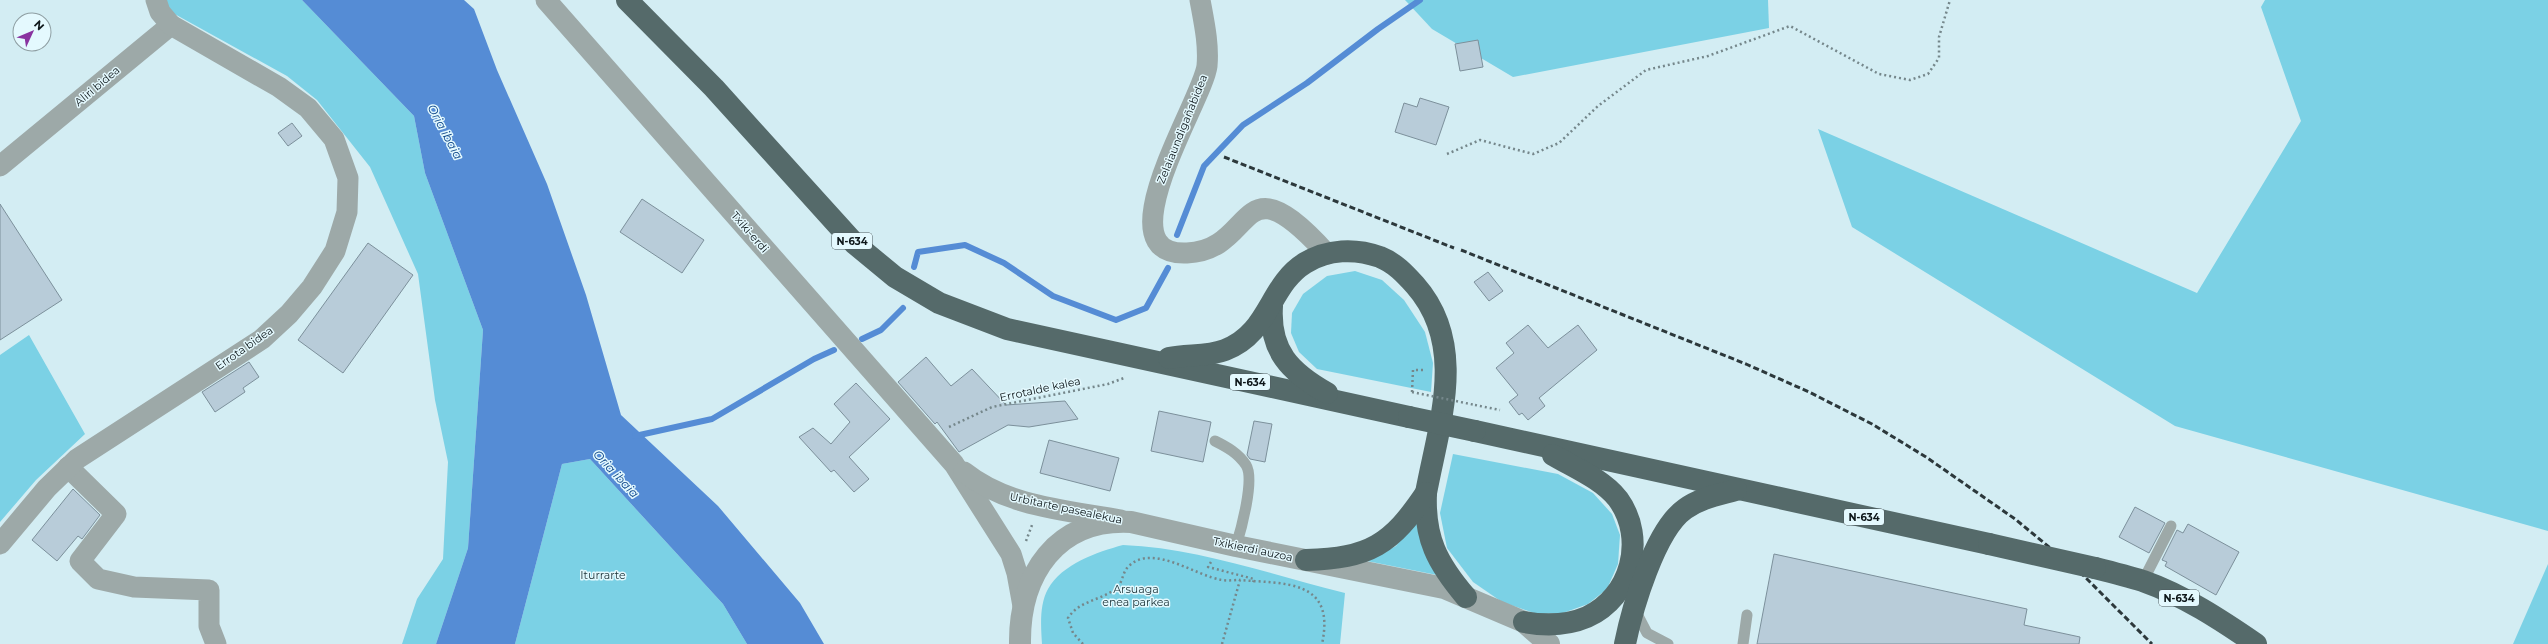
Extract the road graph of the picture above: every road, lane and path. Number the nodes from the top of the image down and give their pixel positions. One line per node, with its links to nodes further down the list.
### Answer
1 (156, 0): 6 (street)
2 (546, 0): 15 (street, Txiki-erdi)
3 (627, 0): 11 (highway, N-634)
4 (1200, 0): 9 (street, Zelaiaundigañabidea)
5 (1950, 0): 7 (path)
6 (171, 25): 8 (street, Aliri bidea); 19 (street, Errota bidea)
7 (1447, 154)
8 (0, 166)
9 (1327, 254): 10 (highway); 21 (highway)
10 (1272, 306): 11 (highway); 13 (highway)
11 (1154, 361): 13 (highway, N-634); 15 (path, Errotalde kalea)
12 (1412, 392): 14 (path, bridge)
13 (1346, 403): 17 (highway, N-634, bridge)
14 (1500, 410)
15 (932, 439): 18 (street, Txiki-erdi)
16 (1215, 441): 25 (lane)
17 (1534, 444): 20 (highway, N-634); 33 (highway)
18 (954, 464): 22 (street, Urbitarte pasealekua); 30 (street)
19 (68, 467): 24 (street, Errota bidea); 34 (street)
20 (1739, 490): 28 (highway, N-634, bridge); 31 (highway)
21 (1426, 493): 26 (highway); 29 (highway)
22 (1131, 522): 25 (street, Txikierdi auzoa); 30 (street, Txikierdi auzoa)
23 (2171, 526): 28 (lane)
24 (0, 544)
25 (1236, 546): 26 (street, Txikierdi auzoa)
26 (1306, 560): 29 (street, Txikierdi auzoa)
27 (1240, 580): 36 (path); 37 (path); 38 (path)
28 (2143, 581): 43 (highway, N-634)
29 (1466, 596): 33 (street, Txikierdi auzoa)
30 (1023, 606): 35 (street, Txikierdi auzoa)
31 (1635, 609): 40 (highway); 41 (lane)
32 (1747, 615): 42 (lane)
33 (1524, 622): 39 (street, Txikierdi auzoa)
34 (216, 644)
35 (1020, 644)
36 (1083, 644)
37 (1222, 644)
38 (1322, 644)
39 (1549, 644)
40 (1625, 644)
41 (1668, 644)
42 (1743, 644)
43 (2256, 644)

